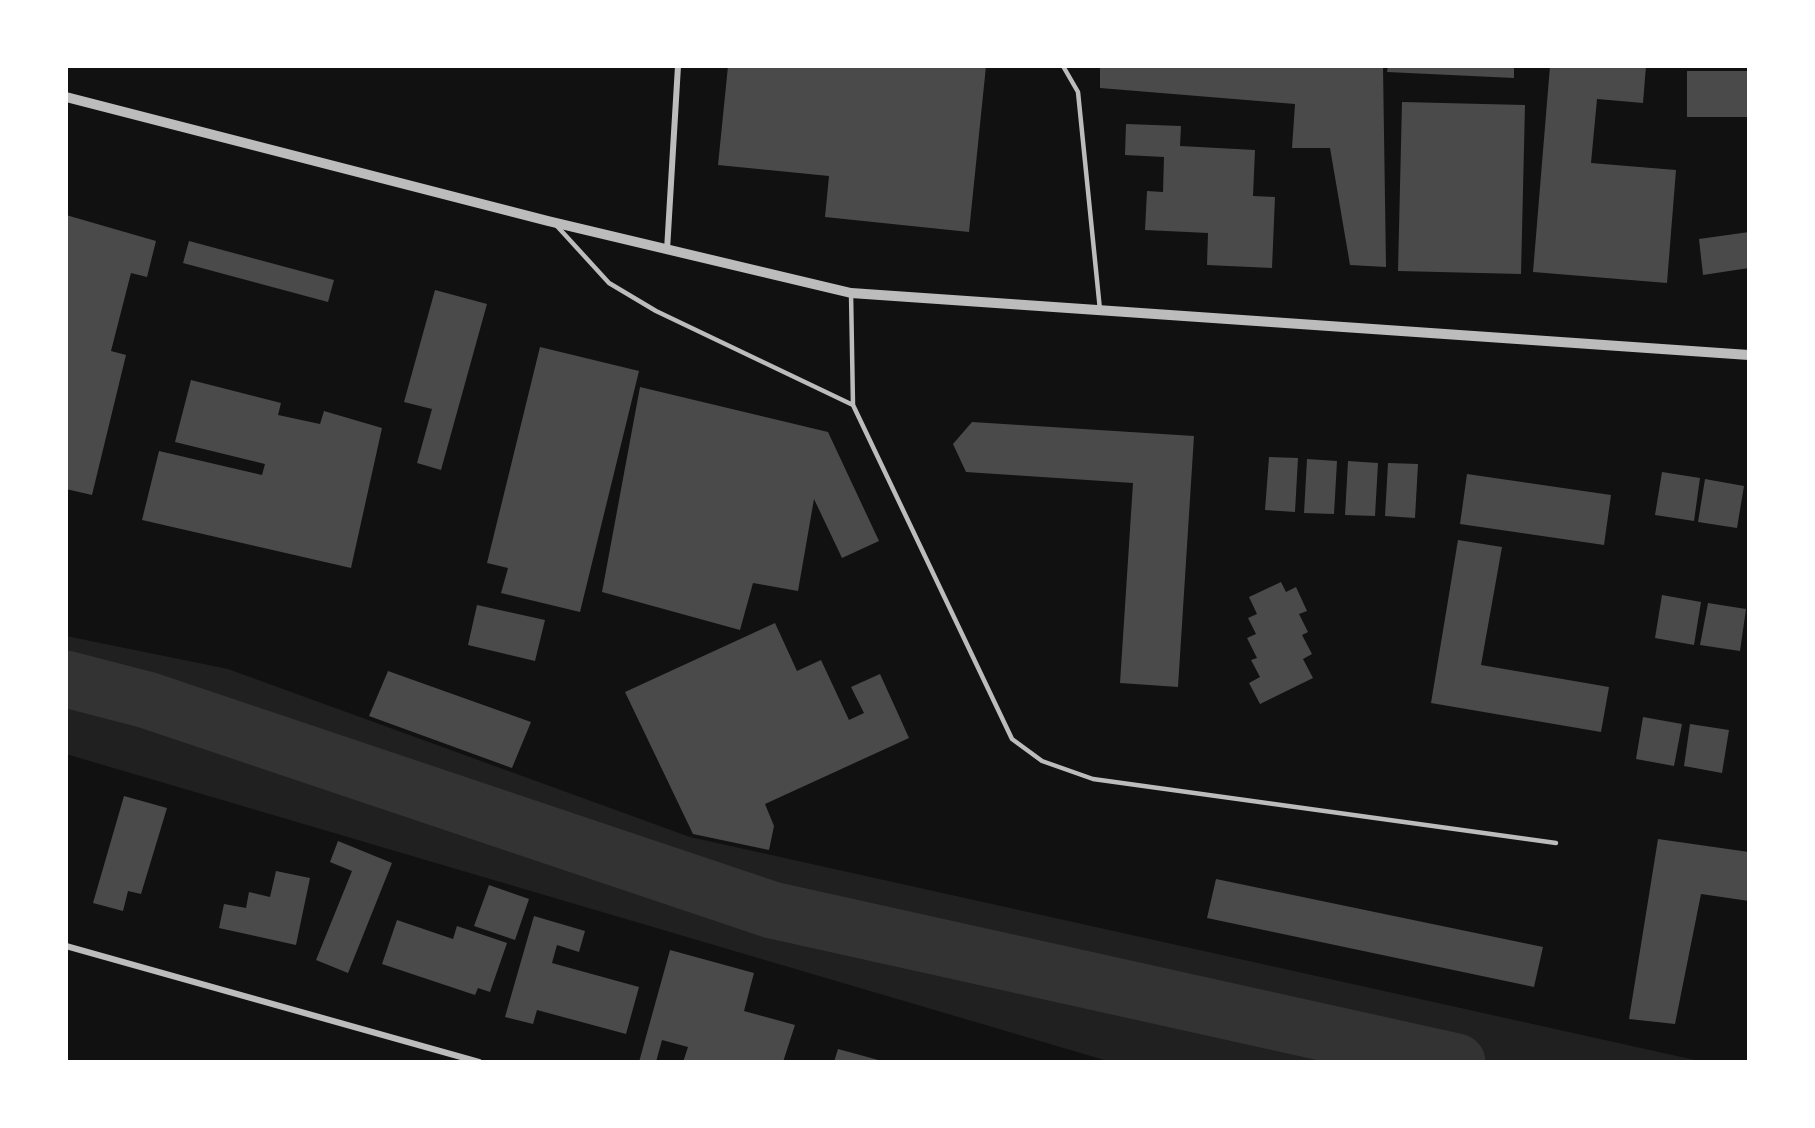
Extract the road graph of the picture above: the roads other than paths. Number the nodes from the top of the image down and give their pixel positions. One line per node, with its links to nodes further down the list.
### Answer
1 (678, 66): 5 (street)
2 (1063, 66): 7 (lane)
3 (66, 97): 4 (street)
4 (552, 221): 5 (street); 9 (lane)
5 (667, 250): 6 (street)
6 (852, 293): 7 (street); 9 (lane)
7 (1100, 310): 8 (street)
8 (1749, 355)
9 (853, 405): 10 (lane)
10 (1556, 843)
11 (66, 946): 12 (street)
12 (479, 1062)

